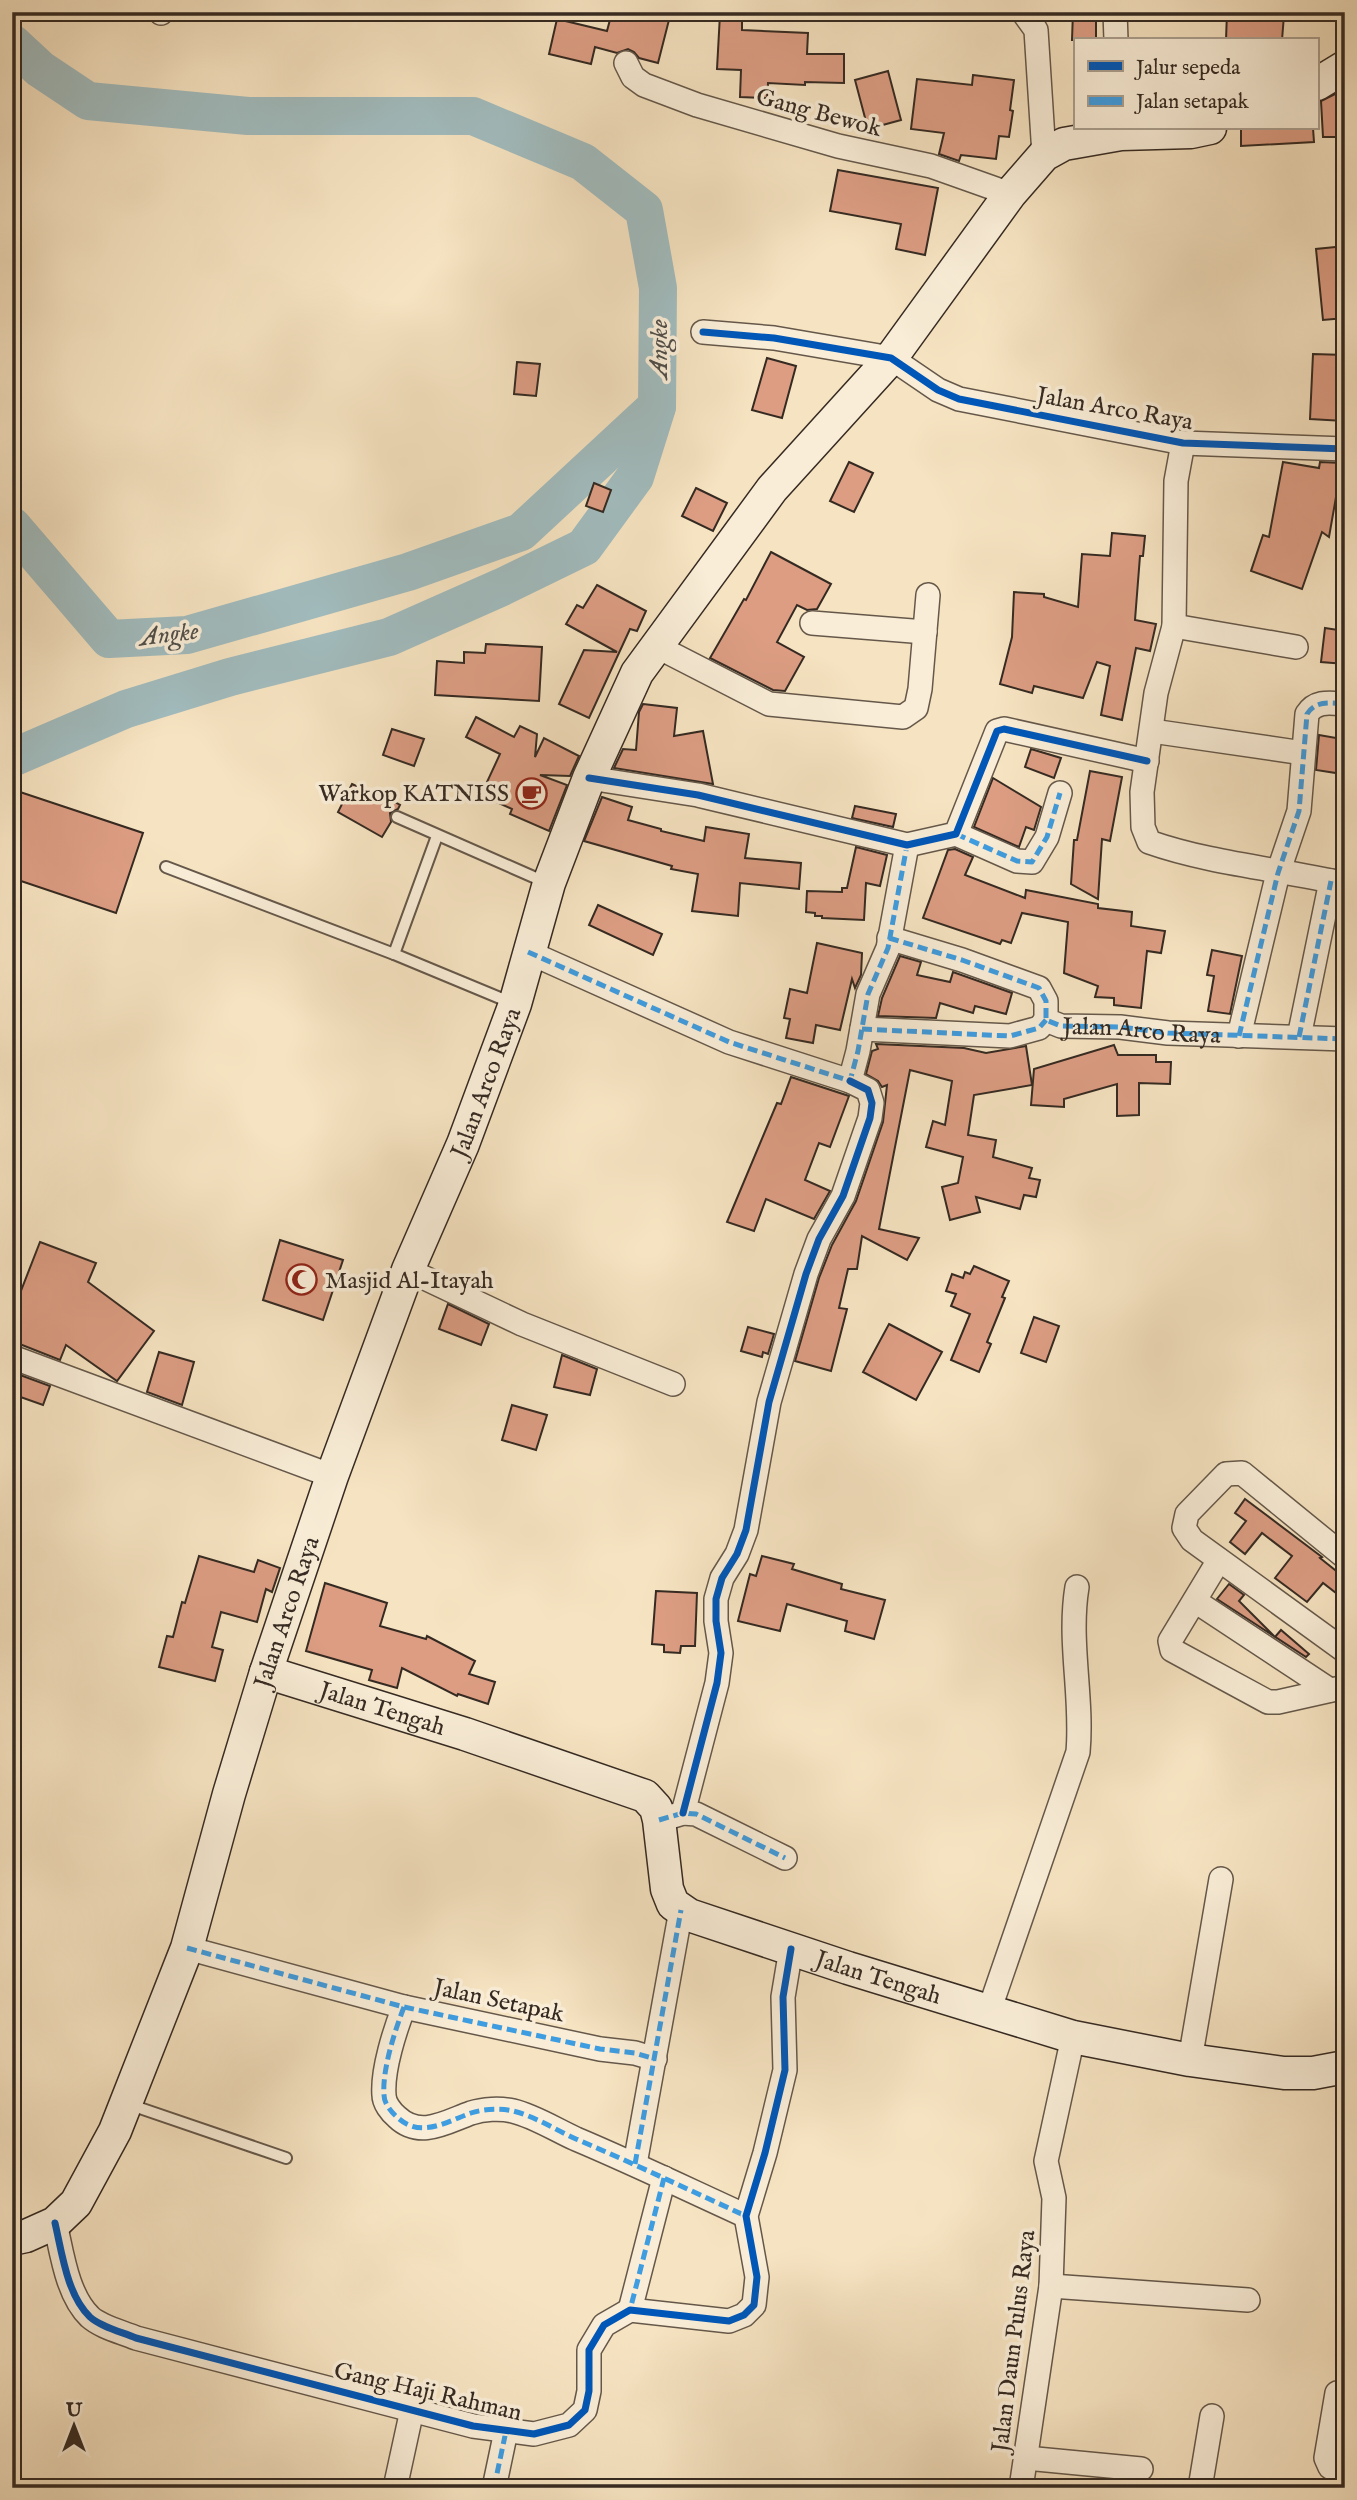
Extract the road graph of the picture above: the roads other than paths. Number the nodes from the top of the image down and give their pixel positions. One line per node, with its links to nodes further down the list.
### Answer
1 (1023, 12): 9 (street)
2 (1115, 12): 3 (street)
3 (1116, 38)
4 (626, 63): 10 (street, Gang Bewok)
5 (1345, 67): 6 (main road)
6 (1318, 83)
7 (1200, 130): 8 (main road, Jalan Arco Raya)
8 (1120, 131): 9 (main road, Jalan Arco Raya)
9 (1044, 155): 10 (main road, Jalan Arco Raya)
10 (1010, 194): 12 (main road, Jalan Arco Raya)
11 (703, 332): 12 (street)
12 (891, 358): 13 (street, Jalan Arco Raya); 19 (main road, Jalan Arco Raya)
13 (1184, 443): 14 (street, Jalan Arco Raya); 17 (street)
14 (1345, 449)
15 (928, 595): 18 (street)
16 (812, 623): 18 (street)
17 (1174, 626): 20 (street); 22 (street)
18 (925, 632): 19 (street)
19 (656, 646): 25 (main road, Jalan Arco Raya)
20 (1296, 647)
21 (1345, 704): 23 (street)
22 (1152, 731): 23 (street); 24 (street)
23 (1303, 753): 32 (street)
24 (1147, 761): 28 (street); 32 (street)
25 (589, 778): 30 (street); 34 (main road, Jalan Arco Raya)
26 (1060, 793): 28 (street)
27 (397, 817): 29 (lane)
28 (956, 834): 30 (street)
29 (437, 836): 34 (lane); 37 (lane)
30 (907, 845): 35 (street)
31 (166, 867): 37 (lane)
32 (1278, 873): 33 (street); 41 (street)
33 (1338, 882): 42 (street)
34 (549, 883): 36 (main road, Jalan Arco Raya)
35 (890, 938): 39 (street, Jalan Arco Raya); 40 (street)
36 (528, 952): 38 (main road, Jalan Arco Raya); 44 (street)
37 (394, 954): 38 (lane)
38 (515, 1004): 45 (main road, Jalan Arco Raya)
39 (1046, 1020): 40 (street); 41 (street, Jalan Arco Raya)
40 (862, 1029): 44 (street)
41 (1238, 1035): 42 (street, Jalan Arco Raya)
42 (1299, 1037): 43 (street, Jalan Arco Raya)
43 (1345, 1039)
44 (850, 1081): 56 (street)
45 (408, 1270): 47 (street); 48 (main road, Jalan Arco Raya)
46 (12, 1357): 48 (street)
47 (673, 1384)
48 (332, 1476): 54 (main road, Jalan Arco Raya)
49 (1345, 1557): 50 (street)
50 (1219, 1560): 52 (street); 53 (street)
51 (1077, 1587): 63 (street)
52 (1195, 1601): 55 (street); 55 (street)
53 (1345, 1651)
54 (266, 1672): 56 (main road, Jalan Tengah); 60 (main road, Jalan Arco Raya)
55 (1337, 1688)
56 (671, 1817): 57 (street); 59 (main road)
57 (785, 1858)
58 (1221, 1879): 66 (street)
59 (681, 1910): 61 (main road, Jalan Tengah); 65 (street)
60 (187, 1948): 62 (street, Jalan Setapak); 68 (main road, Jalan Arco Raya)
61 (791, 1949): 63 (main road, Jalan Tengah); 72 (street)
62 (404, 2007): 65 (street, Jalan Setapak); 70 (street)
63 (989, 2011): 64 (main road, Jalan Tengah)
64 (1073, 2037): 66 (main road, Jalan Tengah); 75 (street, Jalan Daun Pulus Raya)
65 (655, 2059): 70 (street)
66 (1190, 2060): 67 (main road, Jalan Tengah)
67 (1345, 2067)
68 (125, 2103): 69 (lane); 73 (main road, Jalan Arco Raya)
69 (286, 2158)
70 (635, 2164): 71 (street)
71 (664, 2178): 72 (street); 77 (street)
72 (746, 2216): 77 (street)
73 (55, 2223): 74 (main road, Jalan Arco Raya); 79 (street, Gang Haji Rahman)
74 (12, 2239)
75 (1051, 2286): 76 (street); 82 (street, Jalan Daun Pulus Raya)
76 (1248, 2300)
77 (631, 2310): 81 (street, Gang Haji Rahman)
78 (1337, 2393): 84 (street)
79 (412, 2410): 81 (street, Gang Haji Rahman); 85 (street)
80 (1212, 2416): 88 (street)
81 (506, 2431): 86 (street)
82 (1026, 2458): 83 (street); 87 (street, Jalan Daun Pulus Raya)
83 (1140, 2469)
84 (1345, 2475)
85 (395, 2488)
86 (494, 2488)
87 (1021, 2488)
88 (1200, 2488)

